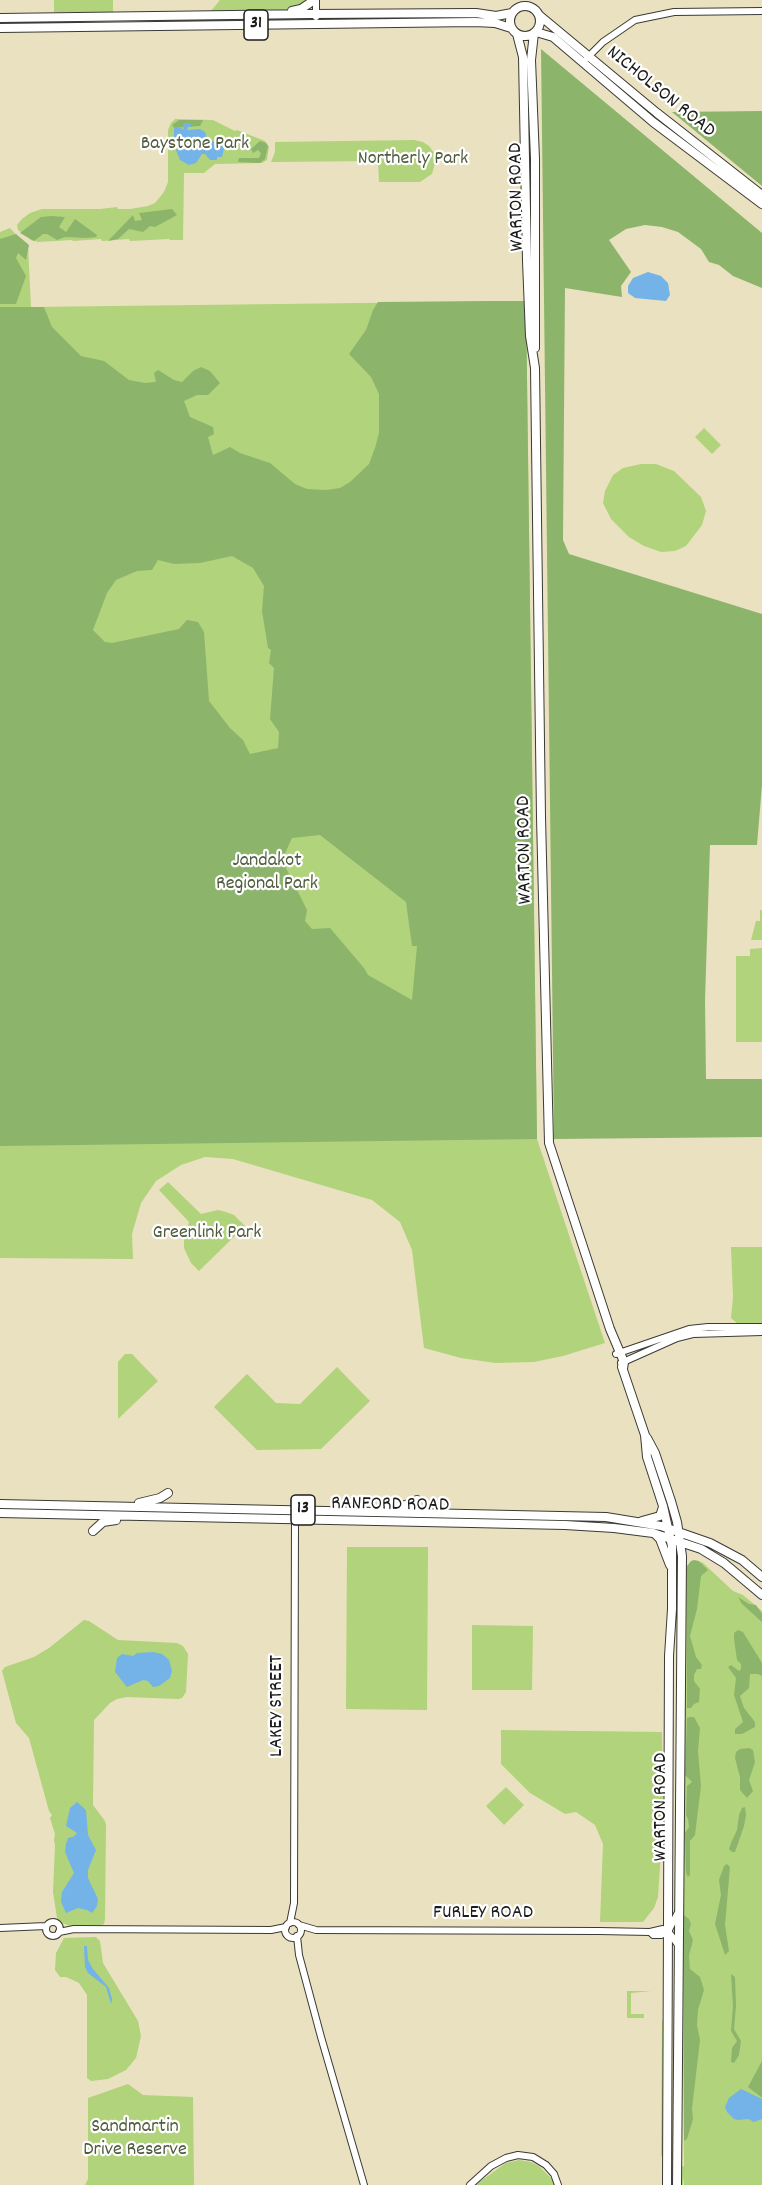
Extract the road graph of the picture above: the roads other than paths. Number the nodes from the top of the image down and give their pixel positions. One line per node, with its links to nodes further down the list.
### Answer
1 (531, 0): 5 (main road)
2 (312, 1): 6 (main road); 8 (street)
3 (515, 7): 5 (main road, 31); 8 (main road, 31); 10 (main road)
4 (762, 11): 12 (street)
5 (537, 12): 11 (main road); 12 (main road, NICHOLSON ROAD)
6 (271, 14): 7 (main road, 31); 8 (main road, 31)
7 (0, 18)
8 (313, 19): 9 (main road, 31); 10 (main road, 31)
9 (0, 28)
10 (514, 31): 11 (main road, 31); 14 (main road, WARTON ROAD)
11 (535, 32): 12 (main road, NICHOLSON ROAD); 13 (main road, WARTON ROAD)
12 (587, 62): 16 (main road, NICHOLSON ROAD); 17 (main road, NICHOLSON ROAD)
13 (534, 141): 14 (main road); 15 (main road, WARTON ROAD)
14 (525, 160): 15 (main road); 18 (main road, WARTON ROAD)
15 (534, 171): 18 (main road, WARTON ROAD)
16 (762, 195)
17 (762, 204)
18 (534, 360): 22 (main road, WARTON ROAD)
19 (762, 1327): 21 (street)
20 (762, 1332): 21 (street)
21 (685, 1333): 22 (street)
22 (621, 1360): 23 (main road, WARTON ROAD)
23 (645, 1435): 28 (main road, WARTON ROAD); 39 (main road, WARTON ROAD)
24 (168, 1493): 27 (main road)
25 (417, 1500): 30 (main road)
26 (0, 1504): 27 (main road, RANFORD ROAD / 13)
27 (130, 1506): 29 (main road, RANFORD ROAD / 13)
28 (663, 1506): 35 (main road); 39 (main road, WARTON ROAD)
29 (296, 1510): 30 (main road, RANFORD ROAD / 13); 34 (street, LAKEY STREET)
30 (376, 1512): 32 (main road, RANFORD ROAD / 13)
31 (0, 1513): 33 (main road, RANFORD ROAD / 13)
32 (540, 1515): 35 (main road, RANFORD ROAD / 13); 36 (main road)
33 (122, 1516): 34 (main road, RANFORD ROAD / 13); 37 (main road)
34 (295, 1521): 36 (main road, RANFORD ROAD / 13); 53 (street, LAKEY STREET)
35 (639, 1521): 39 (main road, RANFORD ROAD / 13)
36 (573, 1525): 38 (main road, RANFORD ROAD / 13)
37 (93, 1531)
38 (653, 1533): 39 (main road, RANFORD ROAD / 13); 42 (main road)
39 (674, 1535): 40 (main road, RANFORD ROAD / 13); 41 (main road, WARTON ROAD); 42 (main road, WARTON ROAD); 43 (main road, RANFORD ROAD / 13)
40 (714, 1556): 41 (main road); 44 (main road, RANFORD ROAD / 13)
41 (681, 1560): 46 (main road, WARTON ROAD)
42 (672, 1571): 45 (main road, WARTON ROAD)
43 (762, 1576)
44 (762, 1595)
45 (668, 1726): 46 (main road); 48 (main road, WARTON ROAD)
46 (679, 1726): 47 (main road, WARTON ROAD)
47 (679, 1793): 48 (main road); 49 (main road, WARTON ROAD)
48 (667, 1836): 54 (main road, WARTON ROAD)
49 (678, 1911): 54 (street); 55 (main road, WARTON ROAD)
50 (0, 1928): 51 (street, FURLEY ROAD)
51 (46, 1929): 52 (street, FURLEY ROAD); 52 (street, FURLEY ROAD)
52 (59, 1929): 53 (street, FURLEY ROAD)
53 (294, 1930): 54 (street, FURLEY ROAD); 56 (street, LAKEY STREET)
54 (668, 1932): 55 (street); 59 (main road, WARTON ROAD)
55 (678, 1945): 60 (main road, WARTON ROAD)
56 (364, 2185)
57 (470, 2185): 58 (street)
58 (558, 2185)
59 (667, 2185)
60 (677, 2185)

